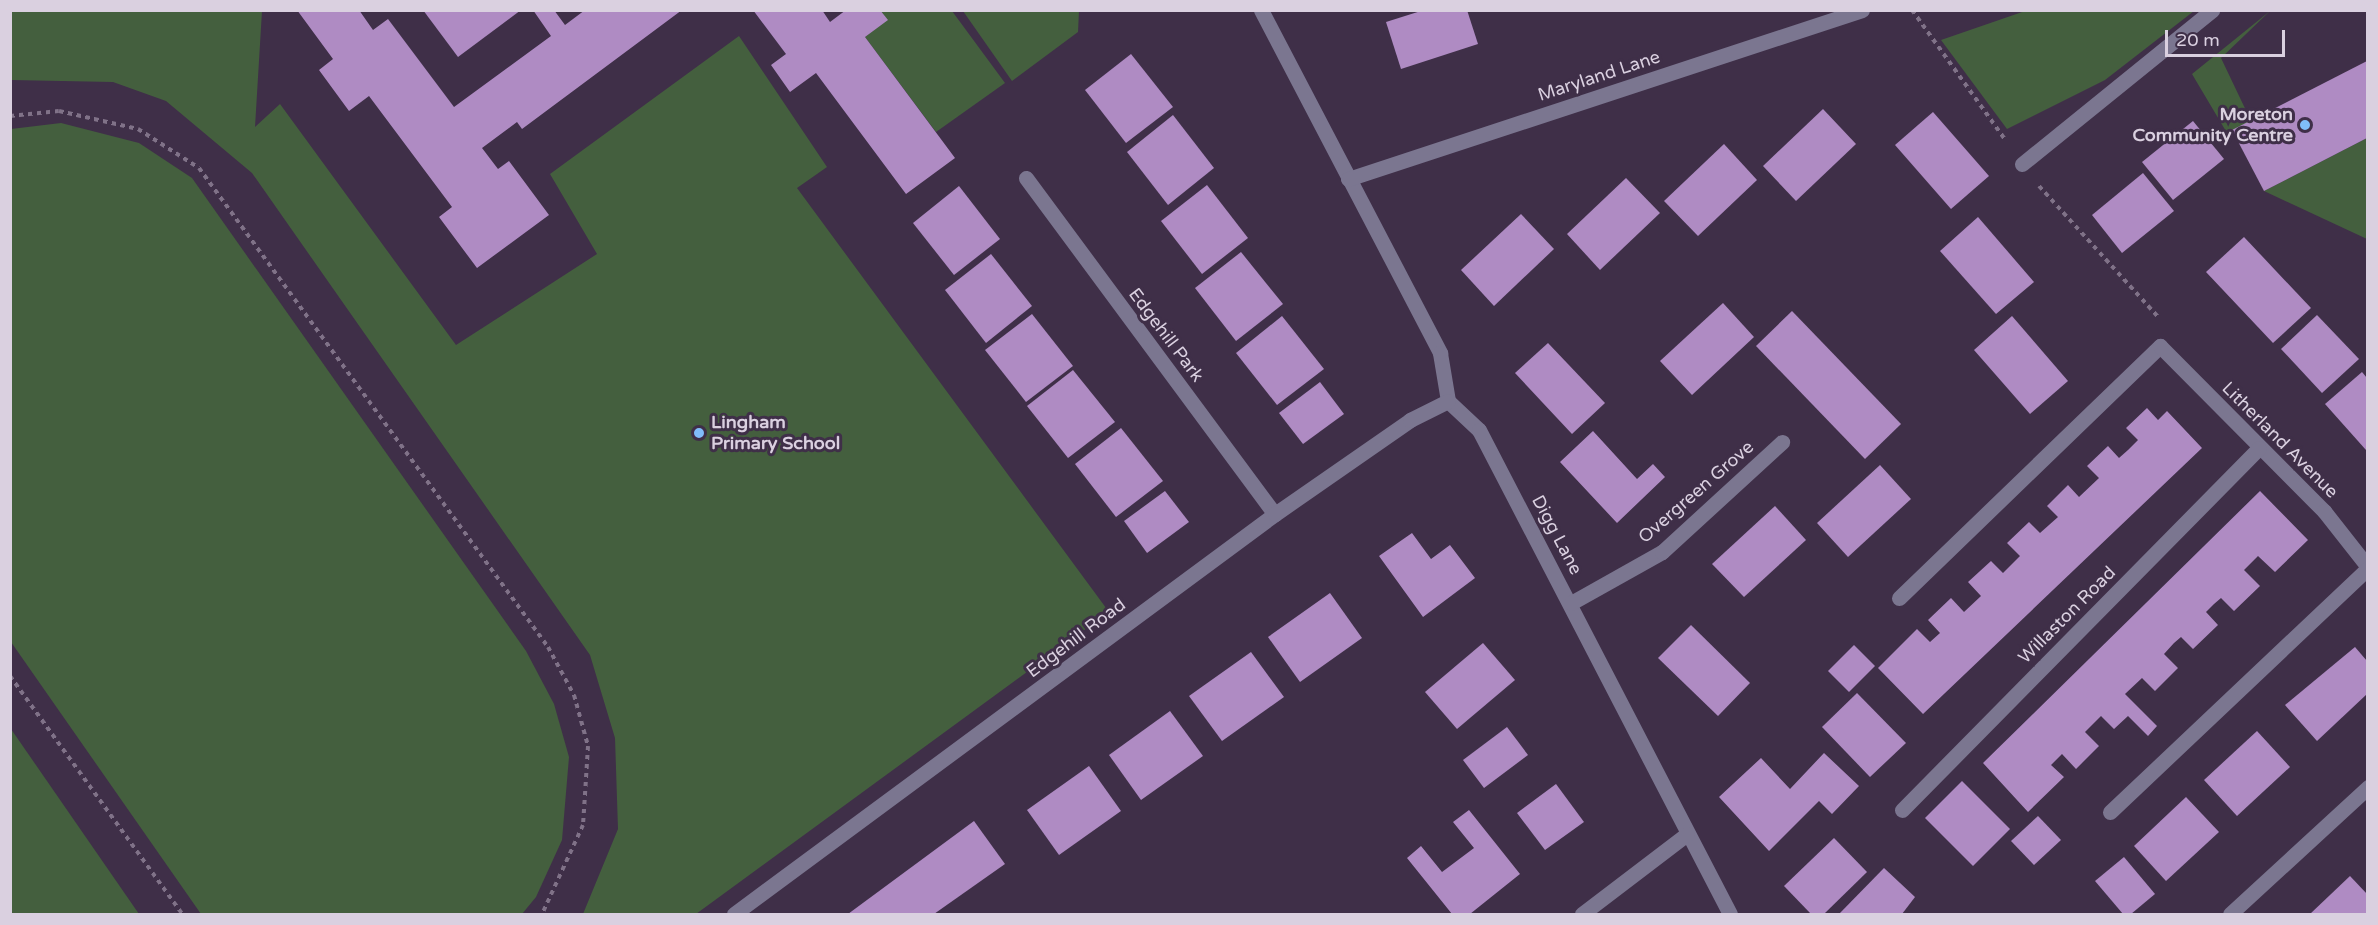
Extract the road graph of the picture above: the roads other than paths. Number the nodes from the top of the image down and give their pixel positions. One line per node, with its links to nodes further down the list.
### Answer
1 (1261, 10): 6 (street)
2 (1862, 10): 6 (street, Maryland Lane)
3 (2212, 10): 4 (street)
4 (2022, 164)
5 (1026, 178): 10 (street, Edgehill Park)
6 (1348, 179): 7 (street)
7 (1448, 401): 10 (street, Edgehill Road); 13 (street, Digg Lane)
8 (1782, 442): 13 (street, Overgreen Grove)
9 (2259, 448): 11 (street, Litherland Avenue); 12 (street, Litherland Avenue); 15 (street, Willaston Road)
10 (1275, 514): 18 (street, Edgehill Road)
11 (2367, 567): 16 (street)
12 (1899, 598)
13 (1571, 603): 17 (street, Digg Lane)
14 (2367, 787): 21 (street)
15 (1902, 810)
16 (2110, 812)
17 (1687, 834): 19 (street); 20 (street, Digg Lane)
18 (734, 915)
19 (1582, 915)
20 (1730, 915)
21 (2230, 915)

